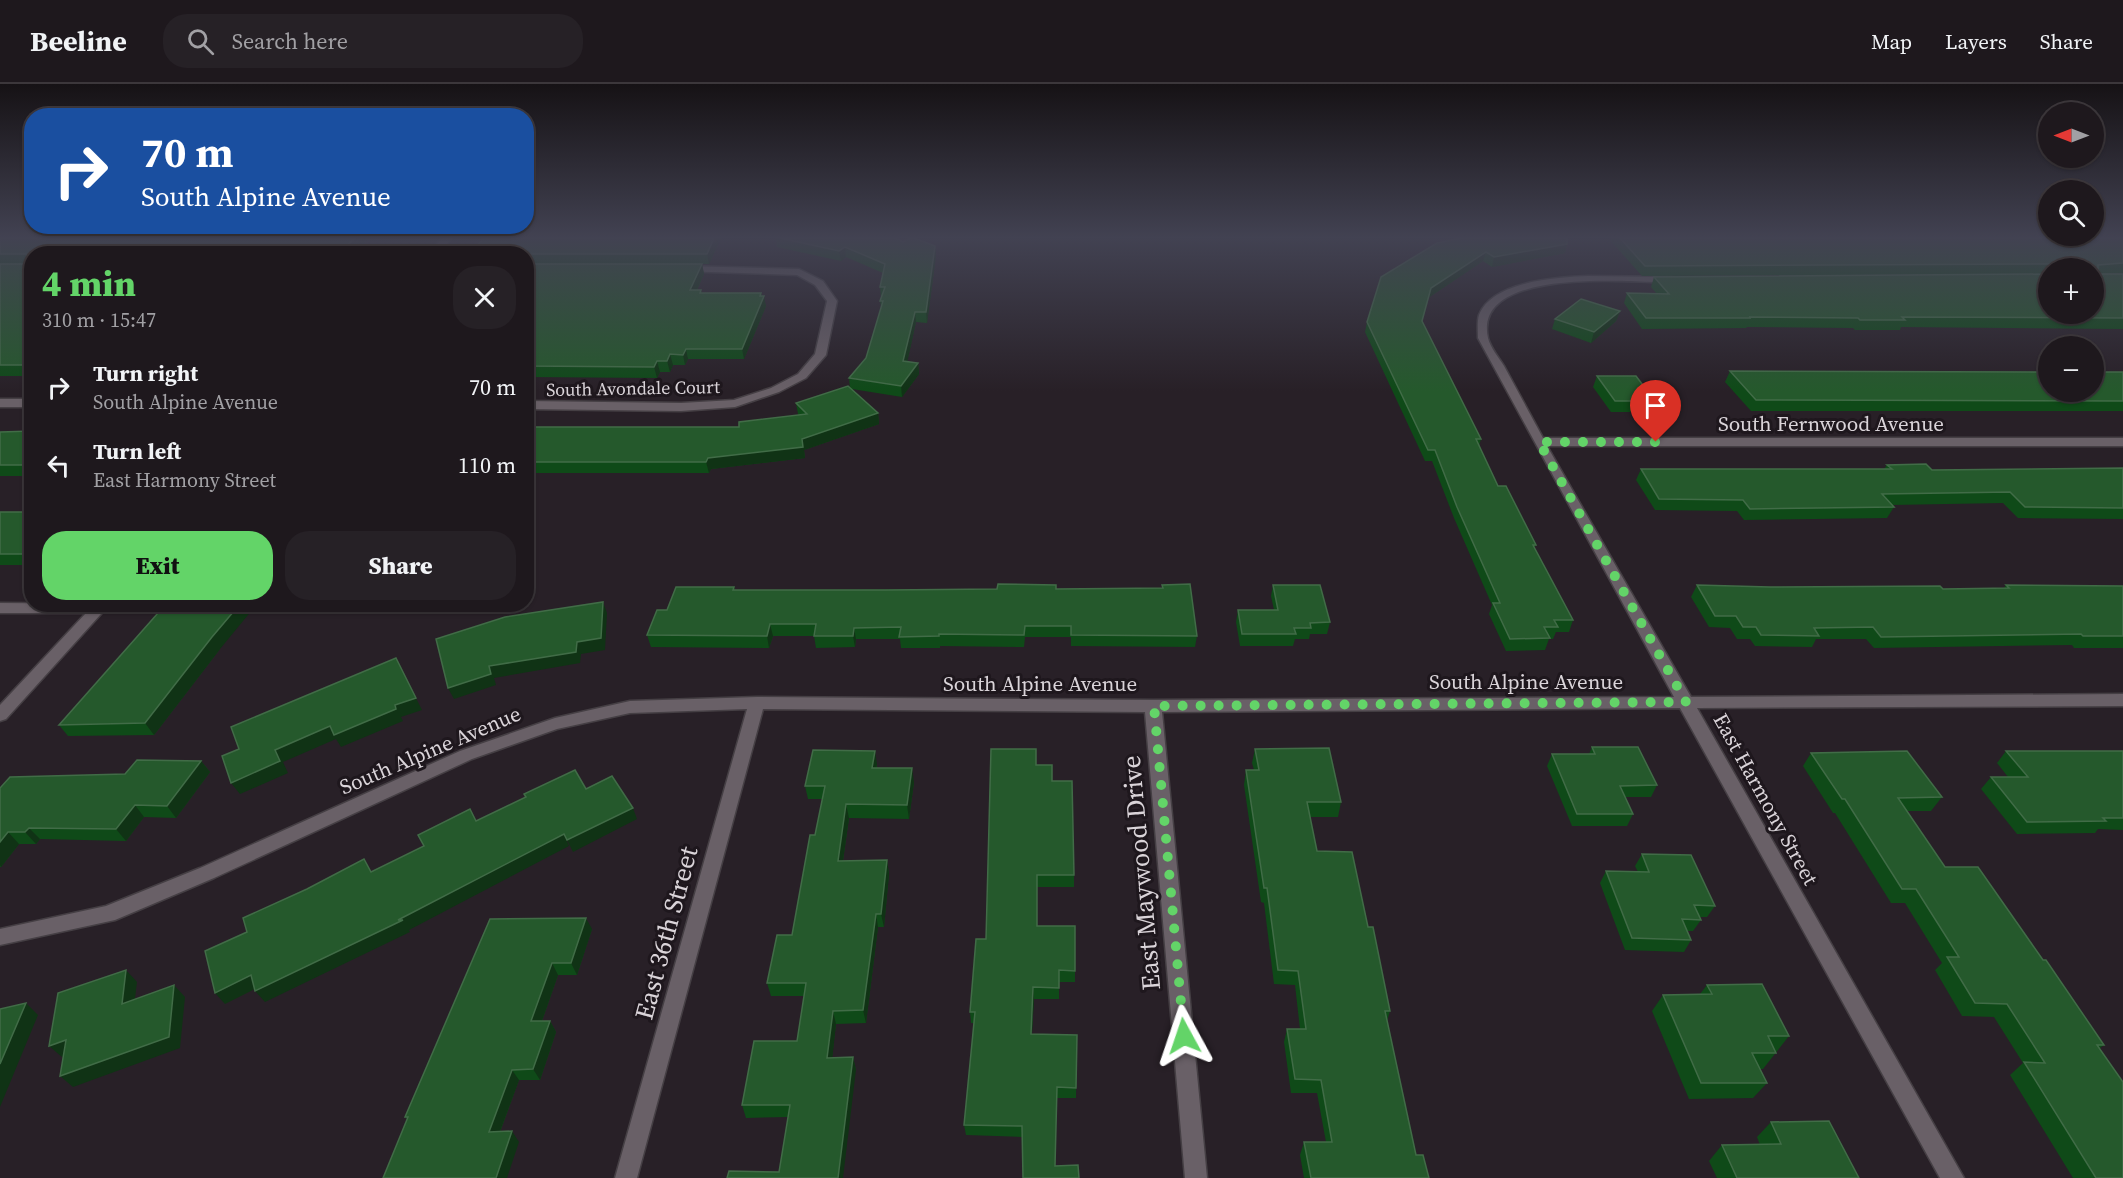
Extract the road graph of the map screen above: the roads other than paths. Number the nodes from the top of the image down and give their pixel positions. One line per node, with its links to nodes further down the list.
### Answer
1 (823, 289): 5 (street, South Avondale Court)
2 (1525, 289): 6 (street, East Harmony Street)
3 (0, 403): 4 (street)
4 (24, 403)
5 (534, 405)
6 (1539, 442): 7 (street, South Fernwood Avenue); 12 (street, East Harmony Street)
7 (2123, 442)
8 (0, 608): 9 (street)
9 (24, 608)
10 (95, 612): 15 (street)
11 (2123, 700): 12 (street, South Alpine Avenue)
12 (1686, 702): 14 (street, South Alpine Avenue); 19 (street, East Harmony Street)
13 (757, 703): 14 (street, South Alpine Avenue); 16 (street, South Alpine Avenue); 17 (street, East 36th Street)
14 (1154, 706): 18 (street, East Maywood Drive)
15 (0, 715)
16 (0, 938)
17 (626, 1178)
18 (1196, 1178)
19 (1953, 1178)

